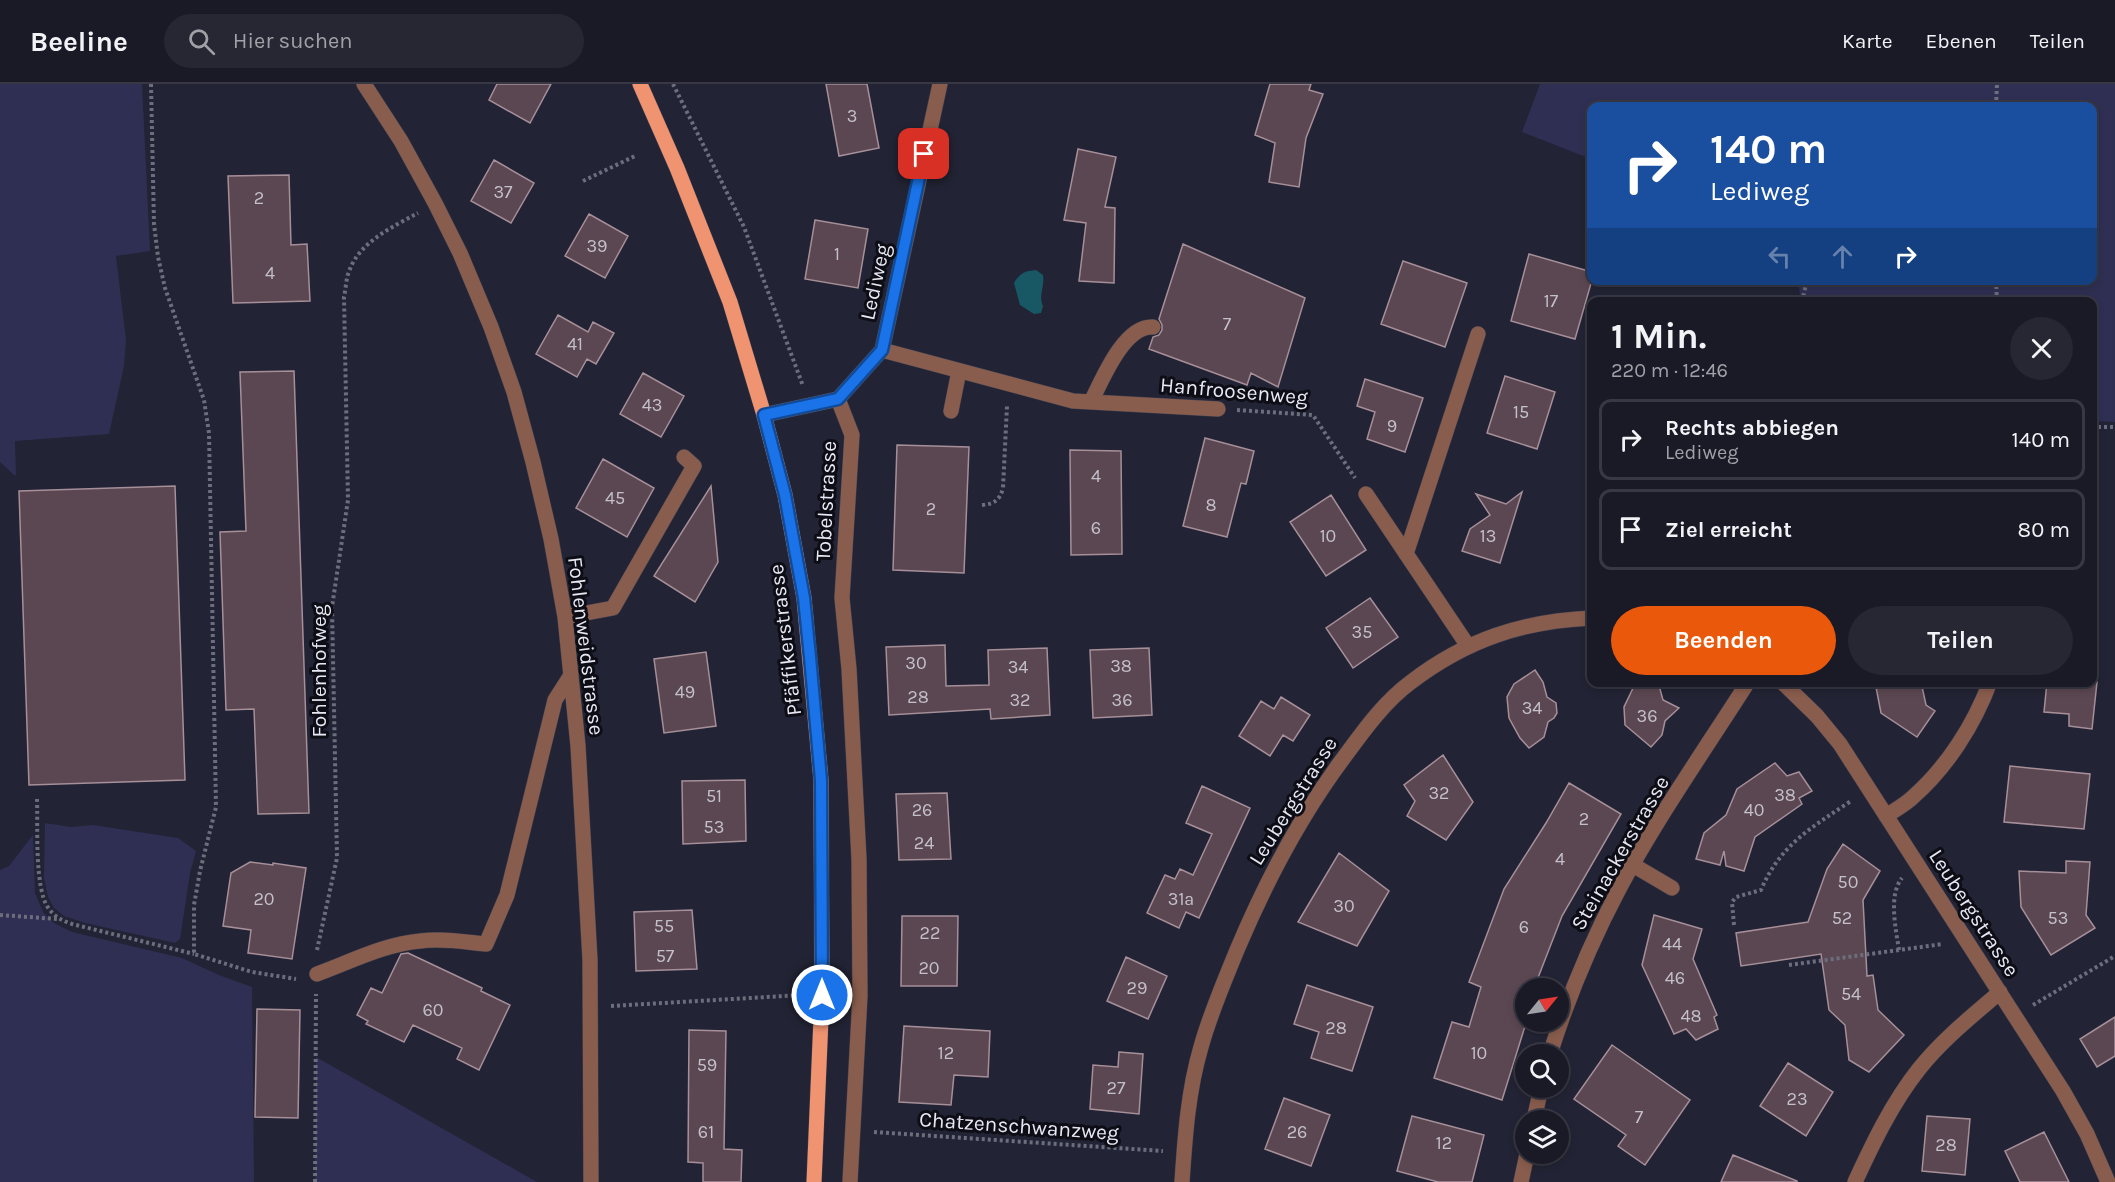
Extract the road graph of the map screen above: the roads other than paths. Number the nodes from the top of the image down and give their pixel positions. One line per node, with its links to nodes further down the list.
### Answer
1 (364, 84): 16 (street, Fohlenweidstrasse)
2 (640, 84): 12 (main road, Pfäffikerstrasse)
3 (940, 84): 6 (street, Lediweg)
4 (1153, 327): 9 (street)
5 (1478, 334): 15 (street)
6 (882, 350): 7 (street, Hanfroosenweg); 8 (street, Lediweg)
7 (959, 371): 9 (street, Hanfroosenweg); 11 (street)
8 (838, 399): 12 (street); 32 (street, Tobelstrasse)
9 (1091, 402): 10 (street, Hanfroosenweg)
10 (1218, 409)
11 (951, 411)
12 (764, 415): 31 (main road, Pfäffikerstrasse)
13 (684, 457): 16 (street)
14 (1366, 494): 15 (street)
15 (1406, 554): 18 (street)
16 (565, 617): 19 (street, Fohlenweidstrasse)
17 (1587, 618): 18 (street, Leubergstrasse)
18 (1468, 646): 33 (street, Leubergstrasse)
19 (571, 675): 26 (street); 30 (street, Fohlenweidstrasse)
20 (1745, 687): 24 (street, Steinackerstrasse)
21 (1787, 687): 23 (street, Leubergstrasse)
22 (1988, 687): 23 (street)
23 (1887, 816): 27 (street, Leubergstrasse)
24 (1633, 865): 25 (street); 28 (street, Steinackerstrasse)
25 (1672, 888)
26 (316, 978)
27 (2000, 992): 35 (street); 36 (street, Leubergstrasse)
28 (1555, 1044)
29 (1525, 1164): 34 (street)
30 (591, 1182)
31 (814, 1182)
32 (850, 1182)
33 (1182, 1182)
34 (1521, 1182)
35 (1855, 1182)
36 (2109, 1182)

